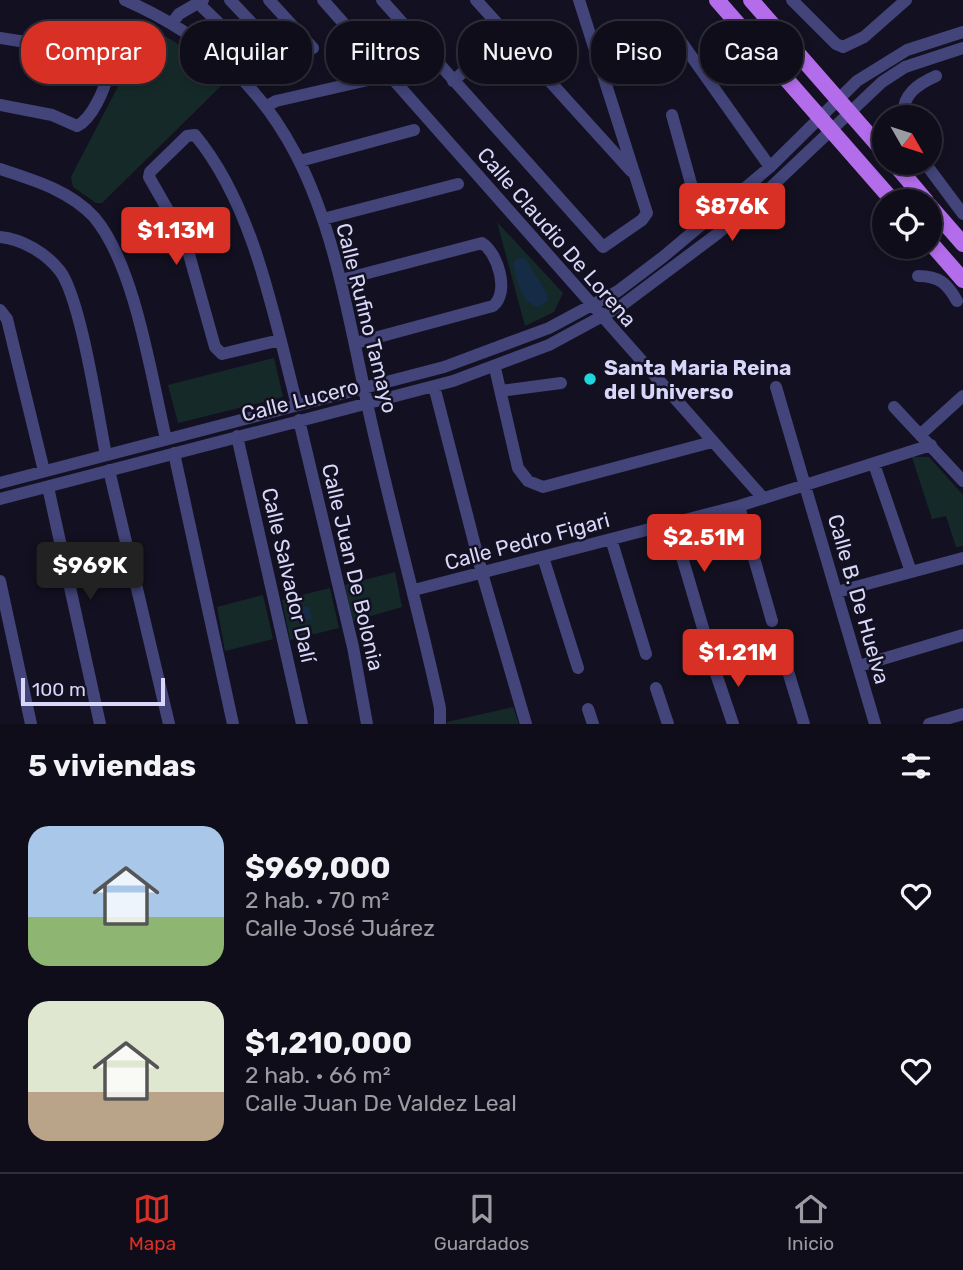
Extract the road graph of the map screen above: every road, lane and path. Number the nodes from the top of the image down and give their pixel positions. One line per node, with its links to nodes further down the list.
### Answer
1 (128, 0): 18 (street, Calle Rufino Tamayo)
2 (230, 0): 16 (street)
3 (269, 0): 21 (street)
4 (323, 0): 62 (street, Calle Claudio De Lorena)
5 (382, 0): 26 (street)
6 (476, 0): 17 (street)
7 (569, 0): 14 (street)
8 (579, 0): 14 (street)
9 (717, 0): 37 (main road)
10 (792, 0): 11 (street)
11 (906, 0)
12 (201, 1): 15 (street); 18 (street)
13 (758, 2): 31 (main road)
14 (584, 16): 44 (street)
15 (220, 21)
16 (250, 21)
17 (495, 21)
18 (172, 23): 34 (street, Calle Rufino Tamayo)
19 (963, 32): 27 (street, Calle Lucero)
20 (0, 38): 32 (street)
21 (313, 48)
22 (963, 48): 30 (street, Calle Lucero)
23 (686, 49): 42 (street)
24 (936, 76): 33 (street)
25 (458, 77): 26 (street)
26 (453, 81): 44 (street)
27 (857, 81): 30 (street); 31 (street, Calle Lucero)
28 (350, 84): 34 (street)
29 (552, 84): 44 (street)
30 (868, 94): 35 (street, Calle Lucero)
31 (838, 100): 35 (main road); 37 (street, Calle Lucero)
32 (0, 105)
33 (904, 105)
34 (267, 106): 41 (street, Calle Rufino Tamayo)
35 (849, 113): 39 (street, Calle Lucero); 40 (main road)
36 (672, 115): 52 (street)
37 (821, 117): 39 (main road); 42 (street, Calle Lucero)
38 (414, 130): 41 (street)
39 (832, 130): 48 (main road); 64 (street, Calle Lucero)
40 (872, 139)
41 (300, 161): 53 (street, Calle Rufino Tamayo)
42 (769, 167): 52 (street, Calle Lucero)
43 (0, 169): 80 (street)
44 (633, 173)
45 (904, 175): 49 (main road)
46 (934, 175): 51 (street)
47 (458, 184): 53 (street)
48 (883, 189)
49 (916, 189)
50 (942, 214): 54 (main road)
51 (963, 214)
52 (712, 217): 62 (street, Calle Lucero)
53 (323, 219): 59 (street, Calle Rufino Tamayo)
54 (956, 225): 56 (main road)
55 (0, 237): 84 (street)
56 (963, 244)
57 (942, 256): 60 (main road)
58 (918, 276): 61 (street)
59 (341, 279): 66 (street, Calle Rufino Tamayo); 66 (street)
60 (963, 280)
61 (957, 301)
62 (593, 306): 64 (street, Calle Claudio De Lorena); 71 (street, Calle Lucero)
63 (0, 310): 87 (street)
64 (602, 317): 67 (street, Calle Lucero); 81 (street, Calle Claudio De Lorena)
65 (280, 340): 65 (street); 75 (street)
66 (356, 343): 71 (street, Calle Rufino Tamayo)
67 (495, 368): 69 (street, Calle Lucero); 72 (street)
68 (561, 383): 72 (street)
69 (434, 386): 74 (street, Calle Lucero); 100 (street)
70 (776, 387): 90 (street, Calle B. De Huelva)
71 (365, 389): 74 (street, Calle Rufino Tamayo); 75 (street, Calle Lucero)
72 (501, 391): 81 (street)
73 (963, 396): 78 (street)
74 (367, 404): 77 (street, Calle Lucero); 102 (street, Calle Rufino Tamayo)
75 (297, 405): 80 (street, Calle Lucero)
76 (894, 407): 78 (street)
77 (299, 420): 79 (street, Calle Lucero); 120 (street, Calle Juan De Bolonia)
78 (921, 434): 82 (street)
79 (237, 436): 83 (street, Calle Lucero); 119 (street, Calle Salvador Dalí)
80 (166, 439): 84 (street, Calle Lucero)
81 (712, 442): 92 (street, Calle Claudio De Lorena)
82 (931, 445): 85 (street, Calle Pedro Figari); 88 (street)
83 (174, 453): 86 (street, Calle Lucero); 118 (street)
84 (106, 455): 87 (street, Calle Lucero)
85 (874, 464): 90 (street, Calle Pedro Figari); 99 (street)
86 (109, 470): 91 (street, Calle Lucero); 117 (street)
87 (44, 471): 89 (street, Calle Lucero)
88 (963, 481)
89 (0, 483)
90 (807, 484): 92 (street, Calle Pedro Figari); 103 (street, Calle B. De Huelva)
91 (48, 487): 93 (street, Calle Lucero); 116 (street)
92 (763, 498): 94 (street, Calle Pedro Figari)
93 (0, 499)
94 (739, 506): 95 (street, Calle Pedro Figari); 104 (street)
95 (672, 523): 96 (street, Calle Pedro Figari); 105 (street)
96 (611, 539): 97 (street, Calle Pedro Figari); 107 (street)
97 (543, 557): 100 (street, Calle Pedro Figari); 111 (street)
98 (963, 558): 99 (street)
99 (911, 572): 103 (street)
100 (482, 573): 102 (street, Calle Pedro Figari); 122 (street)
101 (0, 581): 115 (street)
102 (414, 590): 121 (street, Calle Rufino Tamayo)
103 (837, 592): 110 (street, Calle B. De Huelva)
104 (772, 621)
105 (705, 635)
106 (963, 635): 110 (street)
107 (646, 654)
108 (784, 658): 126 (street)
109 (713, 665): 125 (street)
110 (859, 666): 127 (street, Calle B. De Huelva)
111 (578, 668)
112 (656, 688): 124 (street)
113 (589, 709): 123 (street)
114 (963, 714): 128 (street)
115 (31, 724)
116 (100, 724)
117 (169, 724)
118 (233, 724)
119 (302, 724)
120 (367, 724)
121 (440, 724)
122 (526, 724)
123 (593, 724)
124 (668, 724)
125 (733, 724)
126 (804, 724)
127 (876, 724)
128 (929, 724)

